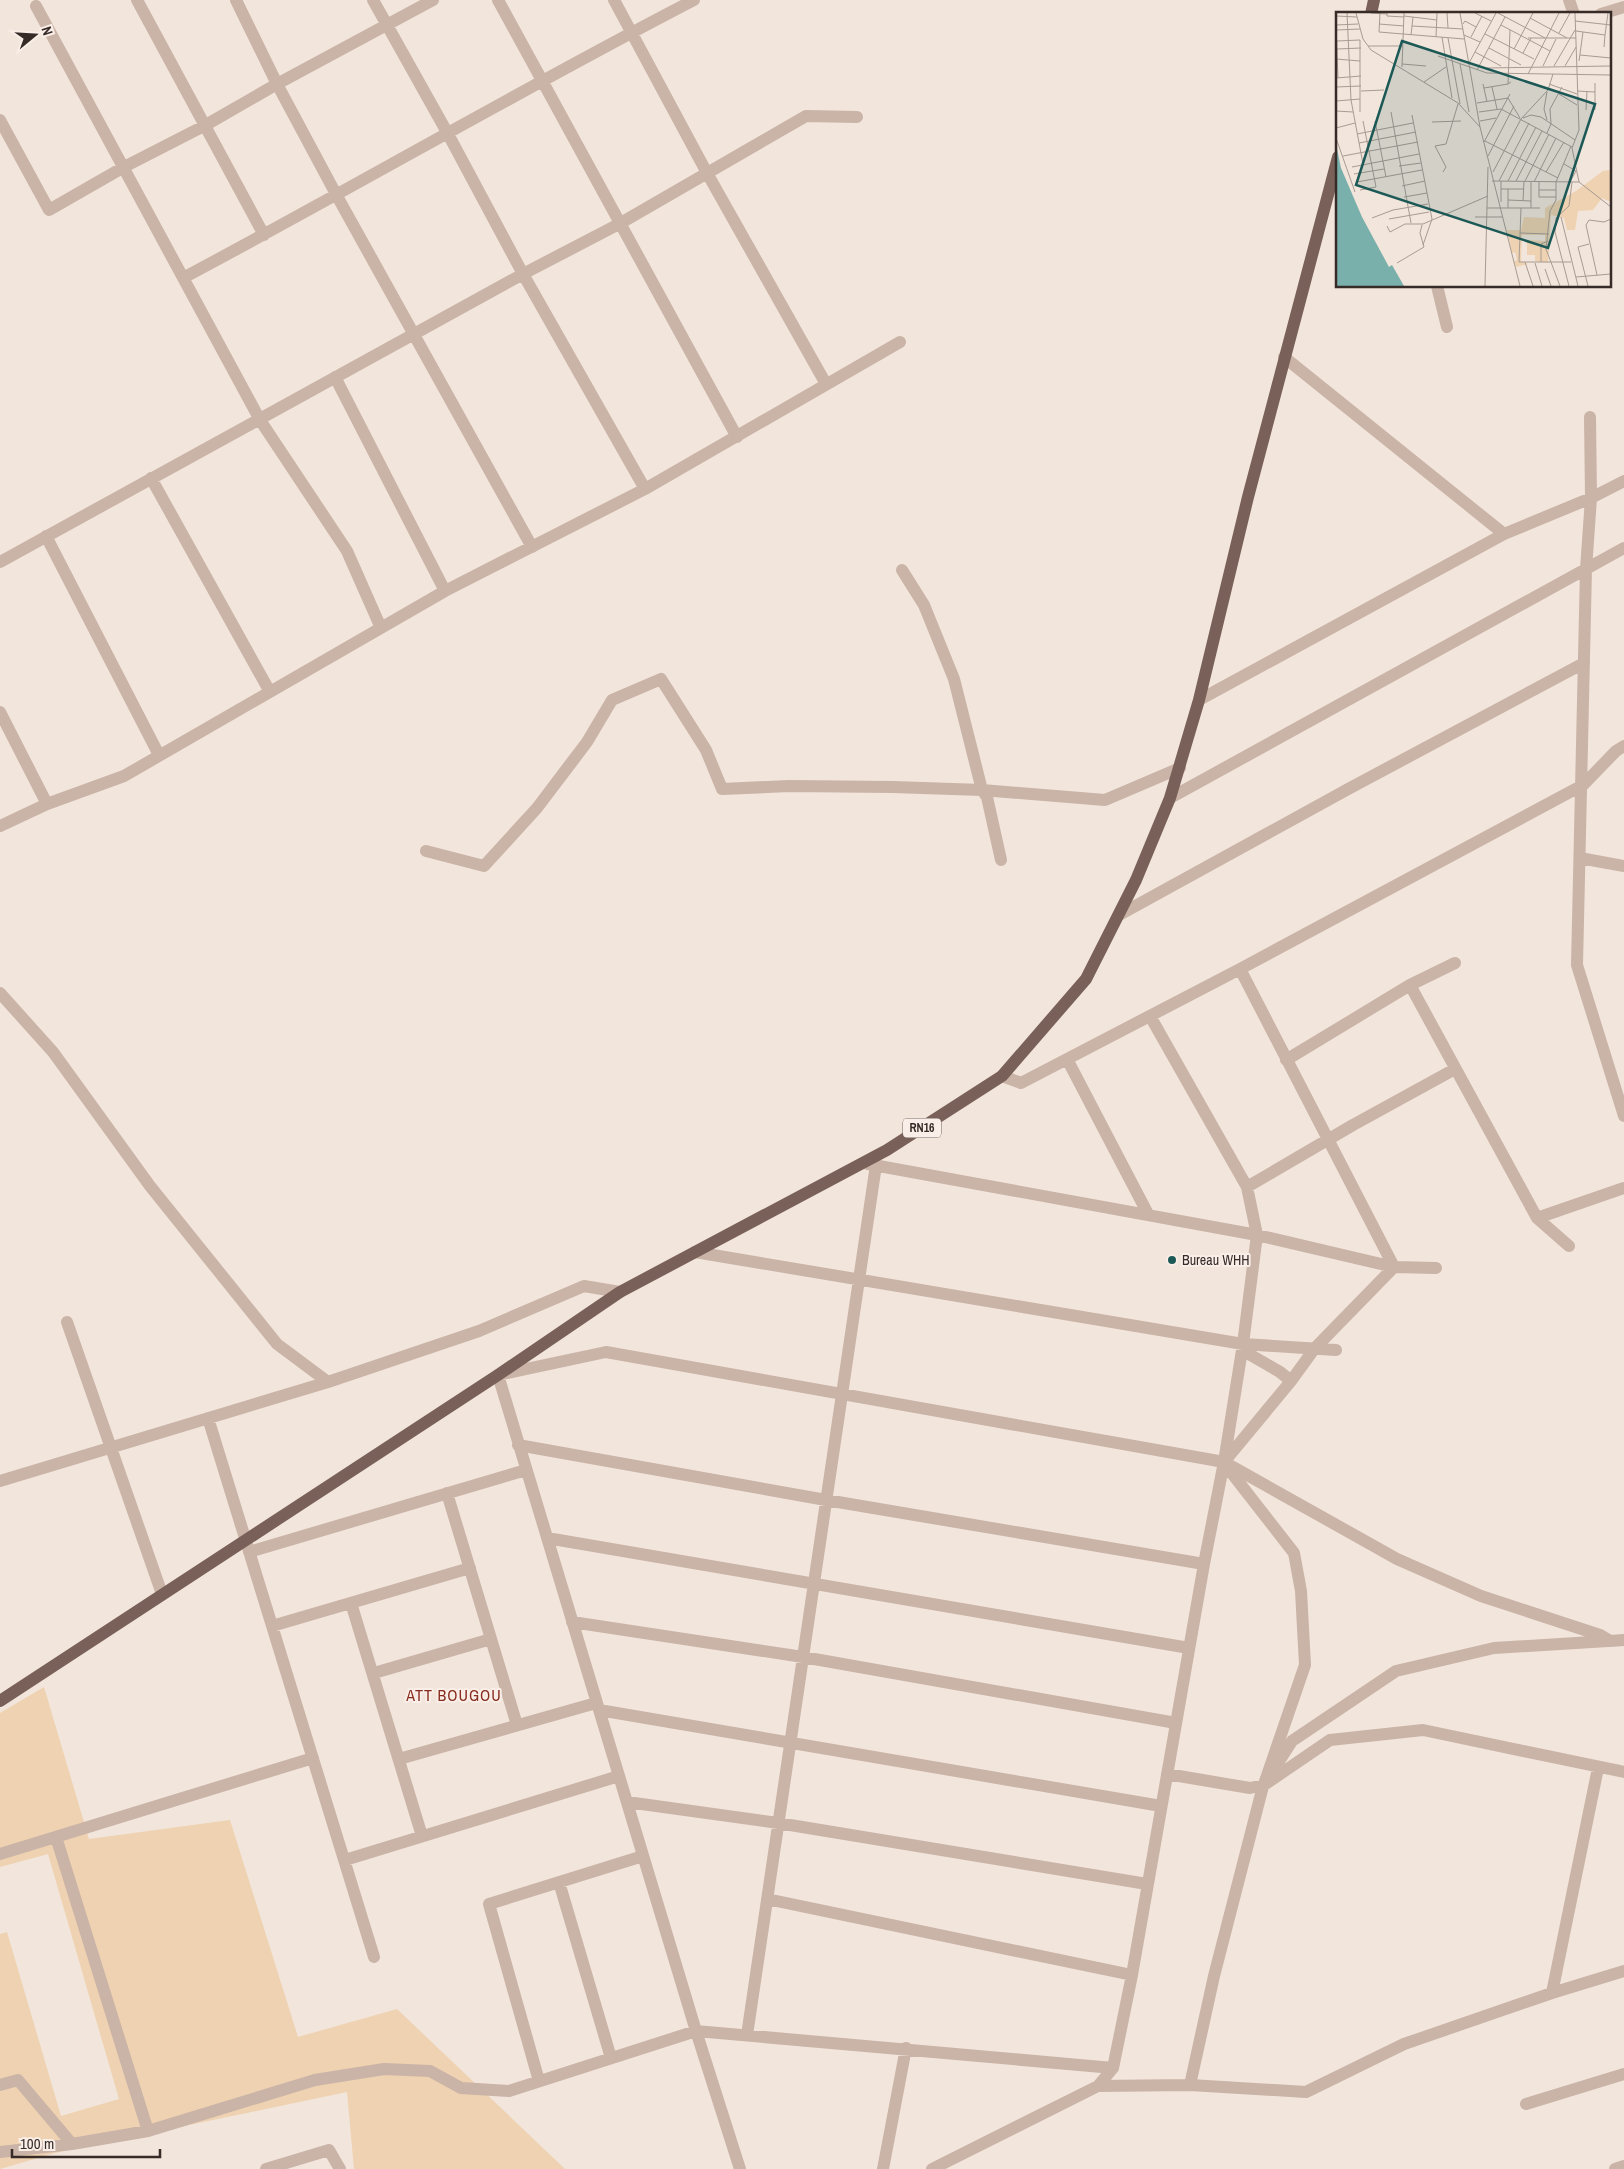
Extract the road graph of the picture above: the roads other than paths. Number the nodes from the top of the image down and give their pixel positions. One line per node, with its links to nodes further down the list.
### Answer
1 (137, 0): 19 (street)
2 (373, 0): 13 (street)
3 (433, 0): 13 (street)
4 (498, 0): 15 (street)
5 (614, 0): 14 (street)
6 (694, 0): 14 (street)
7 (1569, 0): 11 (street)
8 (241, 2): 16 (street)
9 (36, 6): 22 (street)
10 (1624, 7): 12 (street)
11 (1573, 12)
12 (1608, 12)
13 (386, 25): 16 (street); 20 (street)
14 (632, 32): 15 (street); 23 (street)
15 (542, 81): 20 (street); 25 (street)
16 (277, 84): 19 (street); 24 (street)
17 (858, 117): 23 (street)
18 (0, 120): 22 (street)
19 (204, 126): 22 (street); 26 (street)
20 (448, 134): 24 (street); 27 (street)
21 (1336, 164): 33 (main road, RN16)
22 (124, 168): 28 (street)
23 (707, 173): 25 (street); 35 (street)
24 (337, 196): 26 (street); 31 (street)
25 (619, 224): 27 (street); 38 (street)
26 (264, 235): 28 (street)
27 (523, 274): 31 (street); 41 (street)
28 (183, 278): 37 (street)
29 (1437, 288): 30 (street)
30 (1447, 327)
31 (414, 335): 34 (street); 45 (street)
32 (900, 342): 35 (street)
33 (1284, 357): 43 (street); 54 (main road, RN16)
34 (335, 377): 37 (street); 50 (street)
35 (826, 384): 38 (street)
36 (1590, 417): 42 (street)
37 (260, 420): 39 (street); 51 (street)
38 (737, 437): 41 (street)
39 (151, 478): 44 (street); 53 (street)
40 (1624, 480): 42 (street)
41 (645, 488): 45 (street)
42 (1591, 498): 43 (street); 48 (street)
43 (1504, 534): 54 (street)
44 (46, 536): 47 (street); 57 (street)
45 (532, 547): 50 (street)
46 (1624, 548): 48 (street)
47 (0, 562)
48 (1586, 569): 52 (street); 61 (street)
49 (902, 570): 60 (street)
50 (445, 590): 51 (street)
51 (381, 628): 53 (street)
52 (1584, 663): 59 (street); 68 (street)
53 (270, 692): 57 (street)
54 (1199, 700): 58 (main road, RN16)
55 (0, 712): 62 (street)
56 (1621, 750): 59 (street)
57 (158, 756): 62 (street)
58 (1180, 768): 60 (street); 61 (main road, RN16)
59 (1583, 785): 65 (street); 70 (street)
60 (982, 790): 64 (street); 66 (street)
61 (1170, 798): 68 (main road, RN16)
62 (47, 804): 63 (street)
63 (0, 826)
64 (426, 851)
65 (1580, 858): 67 (street); 78 (street)
66 (1001, 860)
67 (1624, 866)
68 (1119, 915): 77 (main road, RN16)
69 (1455, 963): 71 (street)
70 (1240, 969): 73 (street); 75 (street)
71 (1410, 985): 75 (street); 76 (street)
72 (0, 993): 99 (street)
73 (1150, 1016): 74 (street); 82 (street)
74 (1067, 1059): 77 (street); 84 (street)
75 (1286, 1060): 79 (street)
76 (1455, 1069): 79 (street); 85 (street)
77 (1002, 1076): 80 (main road, RN16)
78 (1624, 1116)
79 (1327, 1140): 82 (street); 89 (street)
80 (862, 1163): 81 (street); 88 (main road, RN16)
81 (876, 1165): 84 (street); 91 (street)
82 (1247, 1187): 86 (street)
83 (1624, 1188): 85 (street)
84 (1148, 1214): 86 (street)
85 (1537, 1218): 87 (street)
86 (1257, 1235): 89 (street); 94 (street)
87 (1569, 1246)
88 (695, 1252): 91 (street); 92 (main road, RN16)
89 (1394, 1267): 90 (street); 95 (street)
90 (1436, 1268)
91 (859, 1279): 94 (street); 100 (street)
92 (620, 1292): 97 (main road, RN16); 99 (street)
93 (67, 1322): 103 (street)
94 (1242, 1347): 95 (street); 98 (street); 104 (street)
95 (1315, 1348): 96 (street); 98 (street)
96 (1336, 1350)
97 (498, 1375): 100 (street); 102 (street); 109 (main road, RN16)
98 (1291, 1381): 104 (street)
99 (328, 1382): 101 (street)
100 (842, 1395): 104 (street); 108 (street)
101 (208, 1418): 103 (street); 109 (street)
102 (518, 1445): 105 (street); 108 (street)
103 (110, 1448): 106 (street); 115 (street)
104 (1224, 1462): 112 (street); 120 (street); 136 (street)
105 (526, 1470): 107 (street); 110 (street)
106 (0, 1481)
107 (447, 1493): 111 (street); 113 (street)
108 (826, 1500): 112 (street); 114 (street)
109 (246, 1538): 111 (street); 115 (main road, RN16)
110 (546, 1538): 114 (street); 117 (street)
111 (249, 1552): 118 (street)
112 (1204, 1564): 122 (street)
113 (470, 1568): 116 (street); 119 (street)
114 (814, 1585): 122 (street); 123 (street)
115 (162, 1594): 125 (main road, RN16)
116 (351, 1603): 118 (street); 124 (street)
117 (572, 1622): 123 (street); 126 (street)
118 (272, 1626): 130 (street)
119 (491, 1639): 124 (street); 128 (street)
120 (1610, 1640): 121 (street); 136 (street)
121 (1624, 1640)
122 (1189, 1648): 127 (street)
123 (803, 1657): 127 (street); 129 (street)
124 (374, 1673): 131 (street)
125 (0, 1701)
126 (598, 1706): 128 (street); 129 (street); 135 (street)
127 (1176, 1723): 134 (street)
128 (517, 1725): 131 (street)
129 (790, 1743): 138 (street); 139 (street)
130 (313, 1758): 141 (street); 144 (street)
131 (399, 1759): 140 (street)
132 (1598, 1768): 133 (street); 136 (street); 151 (street)
133 (1624, 1772)
134 (1167, 1774): 136 (street); 138 (street)
135 (619, 1776): 137 (street); 140 (street)
136 (1264, 1785): 160 (street)
137 (627, 1802): 139 (street); 143 (street)
138 (1161, 1806): 146 (street)
139 (778, 1823): 146 (street); 147 (street)
140 (422, 1836): 144 (street)
141 (56, 1838): 142 (street); 163 (street)
142 (0, 1854)
143 (643, 1856): 145 (street); 152 (street)
144 (345, 1860): 148 (street)
145 (559, 1882): 155 (street); 158 (street)
146 (1147, 1884): 150 (street)
147 (767, 1900): 150 (street); 153 (street)
148 (374, 1956)
149 (1624, 1971): 151 (street)
150 (1132, 1975): 156 (street)
151 (1552, 1993): 160 (street)
152 (696, 2031): 153 (street); 155 (street); 169 (street)
153 (747, 2036): 154 (street)
154 (906, 2048): 156 (street); 170 (street)
155 (611, 2058): 158 (street)
156 (1113, 2068): 161 (street)
157 (1624, 2074): 162 (street)
158 (539, 2081): 163 (street)
159 (0, 2085): 164 (street)
160 (1190, 2085): 161 (street)
161 (1098, 2086): 171 (street)
162 (1526, 2104)
163 (148, 2131): 164 (street)
164 (72, 2144): 165 (street)
165 (0, 2152)
166 (1624, 2166): 172 (street)
167 (266, 2169): 168 (street)
168 (340, 2169)
169 (740, 2169)
170 (883, 2169)
171 (932, 2169)
172 (1615, 2169)

